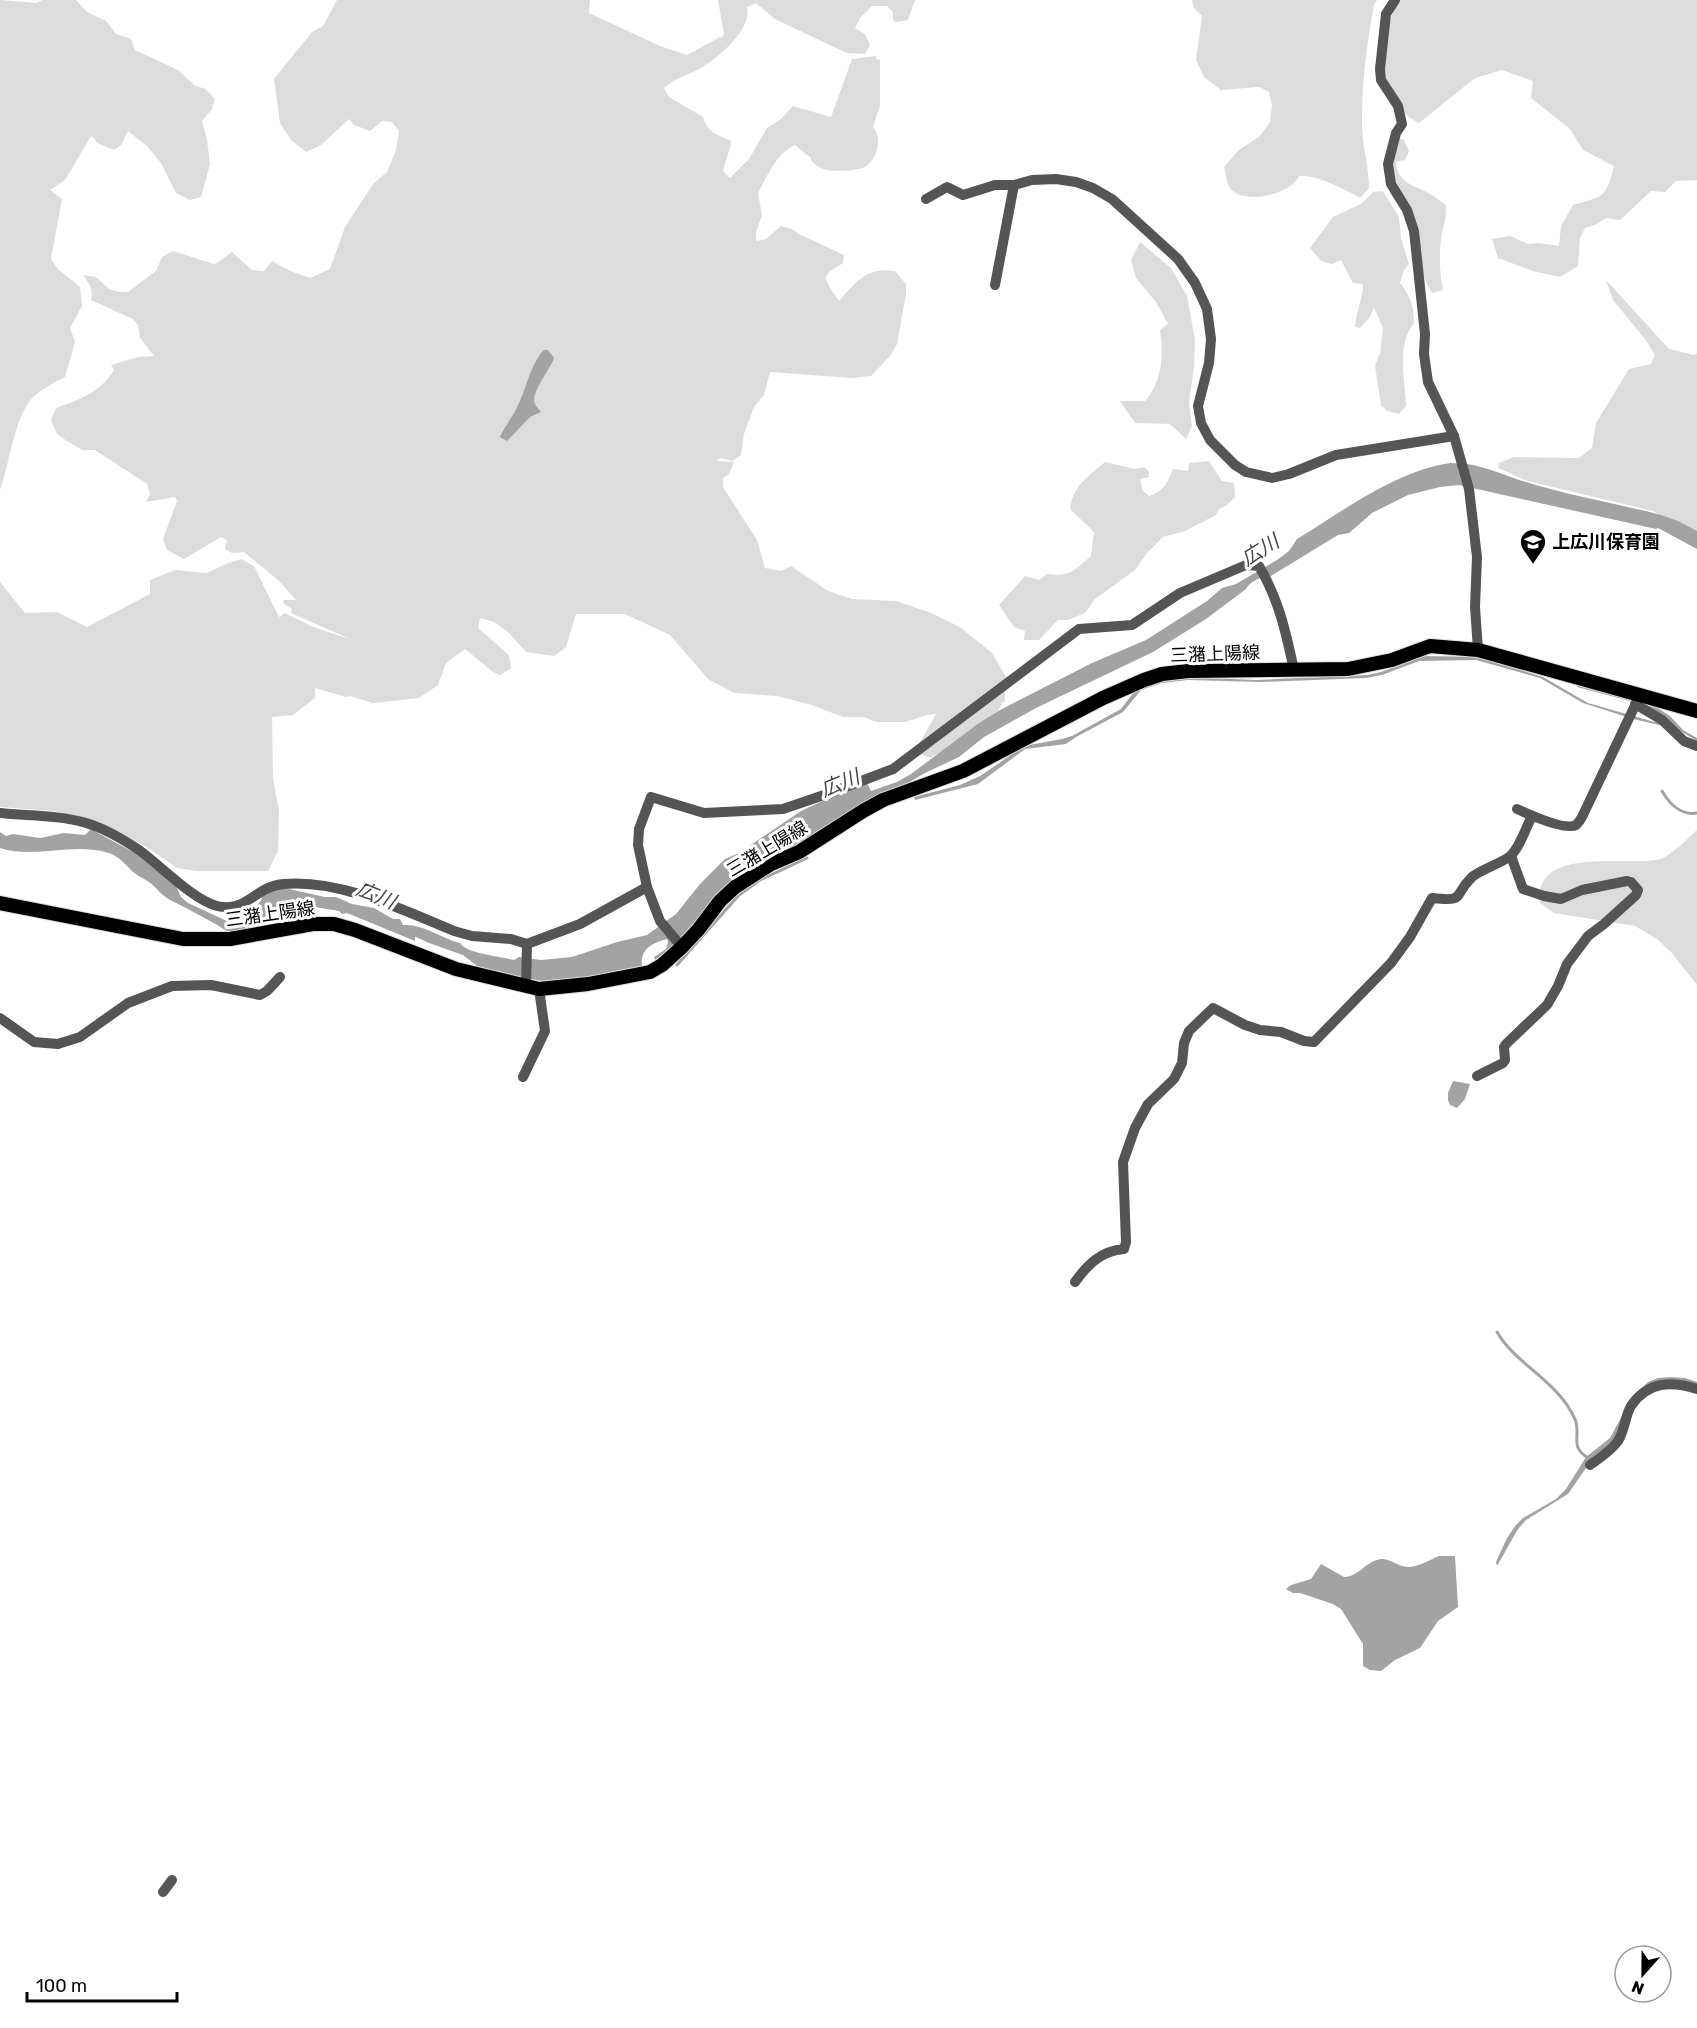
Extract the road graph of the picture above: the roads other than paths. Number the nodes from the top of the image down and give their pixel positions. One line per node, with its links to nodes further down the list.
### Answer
1 (1395, 0): 5 (street)
2 (1014, 185): 3 (street); 4 (street); 5 (street)
3 (926, 199)
4 (995, 285)
5 (1454, 436): 6 (street)
6 (1478, 650): 7 (main road, 三潴上陽線); 8 (main road, 三潴上陽線)
7 (1294, 670): 15 (street); 18 (main road, 三潴上陽線)
8 (1638, 699): 9 (main road, 三潴上陽線); 10 (street); 13 (street)
9 (1697, 711)
10 (1697, 746)
11 (1517, 808): 13 (street)
12 (0, 813): 17 (street)
13 (1532, 816): 14 (street)
14 (1511, 856): 22 (street); 24 (street)
15 (647, 887): 17 (street); 18 (street)
16 (0, 903): 20 (main road, 三潴上陽線)
17 (527, 944): 20 (street)
18 (679, 944): 20 (main road, 三潴上陽線)
19 (280, 977): 21 (street)
20 (530, 985): 23 (street)
21 (0, 1018)
22 (1477, 1076)
23 (523, 1077)
24 (1075, 1282)
25 (1697, 1389): 26 (street)
26 (1590, 1465)
27 (172, 1880): 28 (street)
28 (163, 1892)

